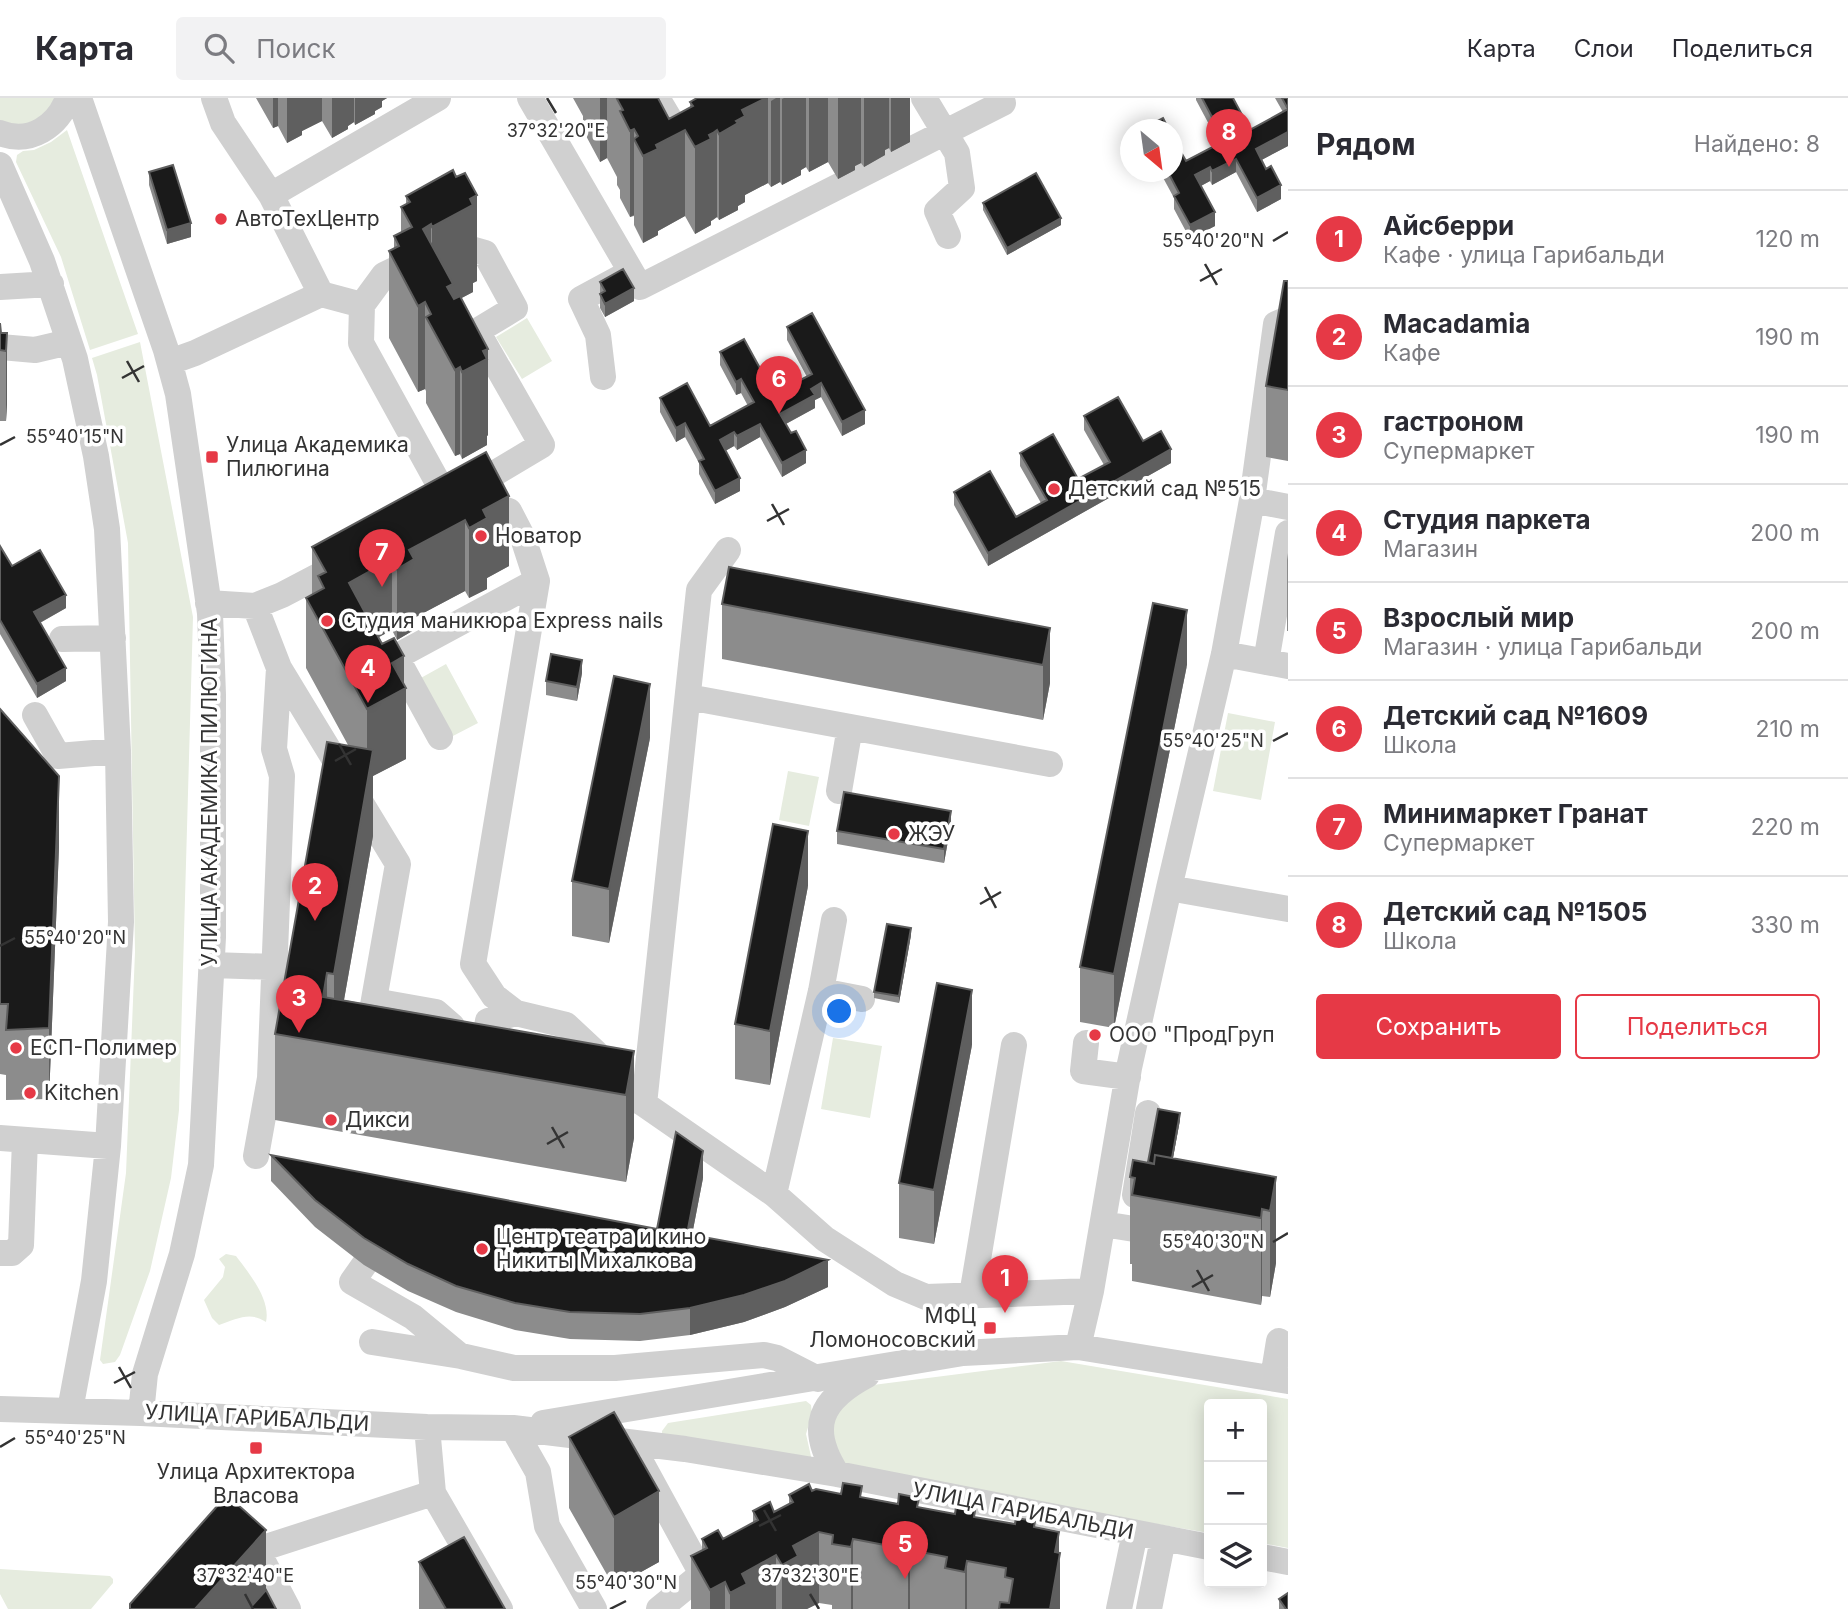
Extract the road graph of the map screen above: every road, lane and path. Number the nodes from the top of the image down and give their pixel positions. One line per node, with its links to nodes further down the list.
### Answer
1 (68, 98): 10 (street)
2 (79, 98): 23 (street, УЛИЦА АКАДЕМИКА ПИЛЮГИНА)
3 (214, 98): 13 (street)
4 (438, 98): 13 (street)
5 (530, 98): 15 (street)
6 (657, 98): 9 (street)
7 (924, 98): 11 (street)
8 (1006, 100): 11 (street)
9 (714, 121)
10 (0, 133)
11 (945, 134): 14 (street); 15 (street)
12 (0, 165): 16 (street)
13 (271, 195): 18 (street)
14 (948, 236)
15 (631, 272): 24 (street)
16 (51, 284): 17 (street); 21 (street)
17 (0, 287)
18 (321, 294): 19 (street); 23 (street)
19 (362, 305): 19 (street)
20 (1288, 319): 25 (street)
21 (69, 342): 22 (street); 34 (street)
22 (0, 347)
23 (170, 362): 32 (street, УЛИЦА АКАДЕМИКА ПИЛЮГИНА)
24 (603, 377)
25 (1252, 500): 26 (street); 36 (street)
26 (1288, 507)
27 (432, 515): 31 (street)
28 (1288, 533): 37 (street)
29 (728, 550): 39 (street)
30 (361, 554): 33 (street)
31 (537, 581): 42 (street); 54 (street)
32 (208, 603): 33 (street); 49 (street, УЛИЦА АКАДЕМИКА ПИЛЮГИНА)
33 (255, 606): 38 (street)
34 (113, 638): 35 (street); 43 (street)
35 (62, 639)
36 (1224, 654): 37 (street); 46 (street)
37 (1277, 664)
38 (279, 668): 50 (street); 53 (street)
39 (699, 707): 41 (street); 63 (street)
40 (35, 715): 43 (street)
41 (850, 727): 44 (street); 45 (street)
42 (440, 737)
43 (118, 751): 66 (street)
44 (1051, 765)
45 (839, 791)
46 (1169, 888): 47 (street); 60 (street)
47 (1288, 909)
48 (834, 920): 51 (street)
49 (212, 965): 50 (street); 86 (street, УЛИЦА АКАДЕМИКА ПИЛЮГИНА)
50 (274, 967): 67 (street)
51 (821, 991): 52 (street); 69 (street)
52 (857, 994)
53 (374, 1001): 57 (street); 58 (street)
54 (516, 1013): 59 (street); 62 (street)
55 (1086, 1043): 60 (street)
56 (1014, 1045): 76 (street)
57 (367, 1056)
58 (432, 1064)
59 (504, 1074)
60 (1128, 1077): 70 (street)
61 (582, 1081): 62 (street)
62 (618, 1090): 63 (street)
63 (644, 1104): 69 (street)
64 (1148, 1113): 71 (street)
65 (12, 1139): 66 (street); 73 (street)
66 (108, 1146): 85 (street)
67 (256, 1156)
68 (1154, 1192): 71 (street)
69 (774, 1194): 76 (street)
70 (1102, 1224): 71 (street); 75 (street)
71 (1139, 1230): 72 (street)
72 (1190, 1238)
73 (0, 1253)
74 (364, 1265): 80 (street)
75 (1091, 1291): 76 (street); 79 (street)
76 (972, 1295)
77 (1279, 1341): 83 (street)
78 (372, 1342): 80 (street)
79 (1078, 1347): 81 (street, УЛИЦА ГАРИБАЛЬДИ); 83 (street, УЛИЦА ГАРИБАЛЬДИ)
80 (461, 1356): 82 (street)
81 (880, 1368): 82 (street, УЛИЦА ГАРИБАЛЬДИ); 90 (street, УЛИЦА ГАРИБАЛЬДИ)
82 (818, 1378): 88 (street, УЛИЦА ГАРИБАЛЬДИ)
83 (1281, 1379)
84 (0, 1409): 85 (street, УЛИЦА ГАРИБАЛЬДИ)
85 (70, 1410): 86 (street, УЛИЦА ГАРИБАЛЬДИ)
86 (141, 1413): 87 (street, УЛИЦА ГАРИБАЛЬДИ)
87 (428, 1427): 88 (street, УЛИЦА ГАРИБАЛЬДИ); 91 (street)
88 (513, 1428): 89 (street, УЛИЦА ГАРИБАЛЬДИ); 102 (street)
89 (644, 1444): 90 (street, УЛИЦА ГАРИБАЛЬДИ); 99 (street)
90 (837, 1474): 92 (street); 93 (street, УЛИЦА ГАРИБАЛЬДИ)
91 (433, 1493): 100 (street); 101 (street)
92 (832, 1501)
93 (1135, 1533): 94 (street, УЛИЦА ГАРИБАЛЬДИ); 104 (street)
94 (1163, 1539): 95 (street, УЛИЦА ГАРИБАЛЬДИ); 105 (street)
95 (1204, 1547)
96 (737, 1557): 99 (street)
97 (1267, 1558): 98 (street)
98 (1288, 1562)
99 (702, 1574): 103 (street)
100 (288, 1609)
101 (500, 1609)
102 (594, 1609)
103 (659, 1609)
104 (1119, 1609)
105 (1149, 1609)

